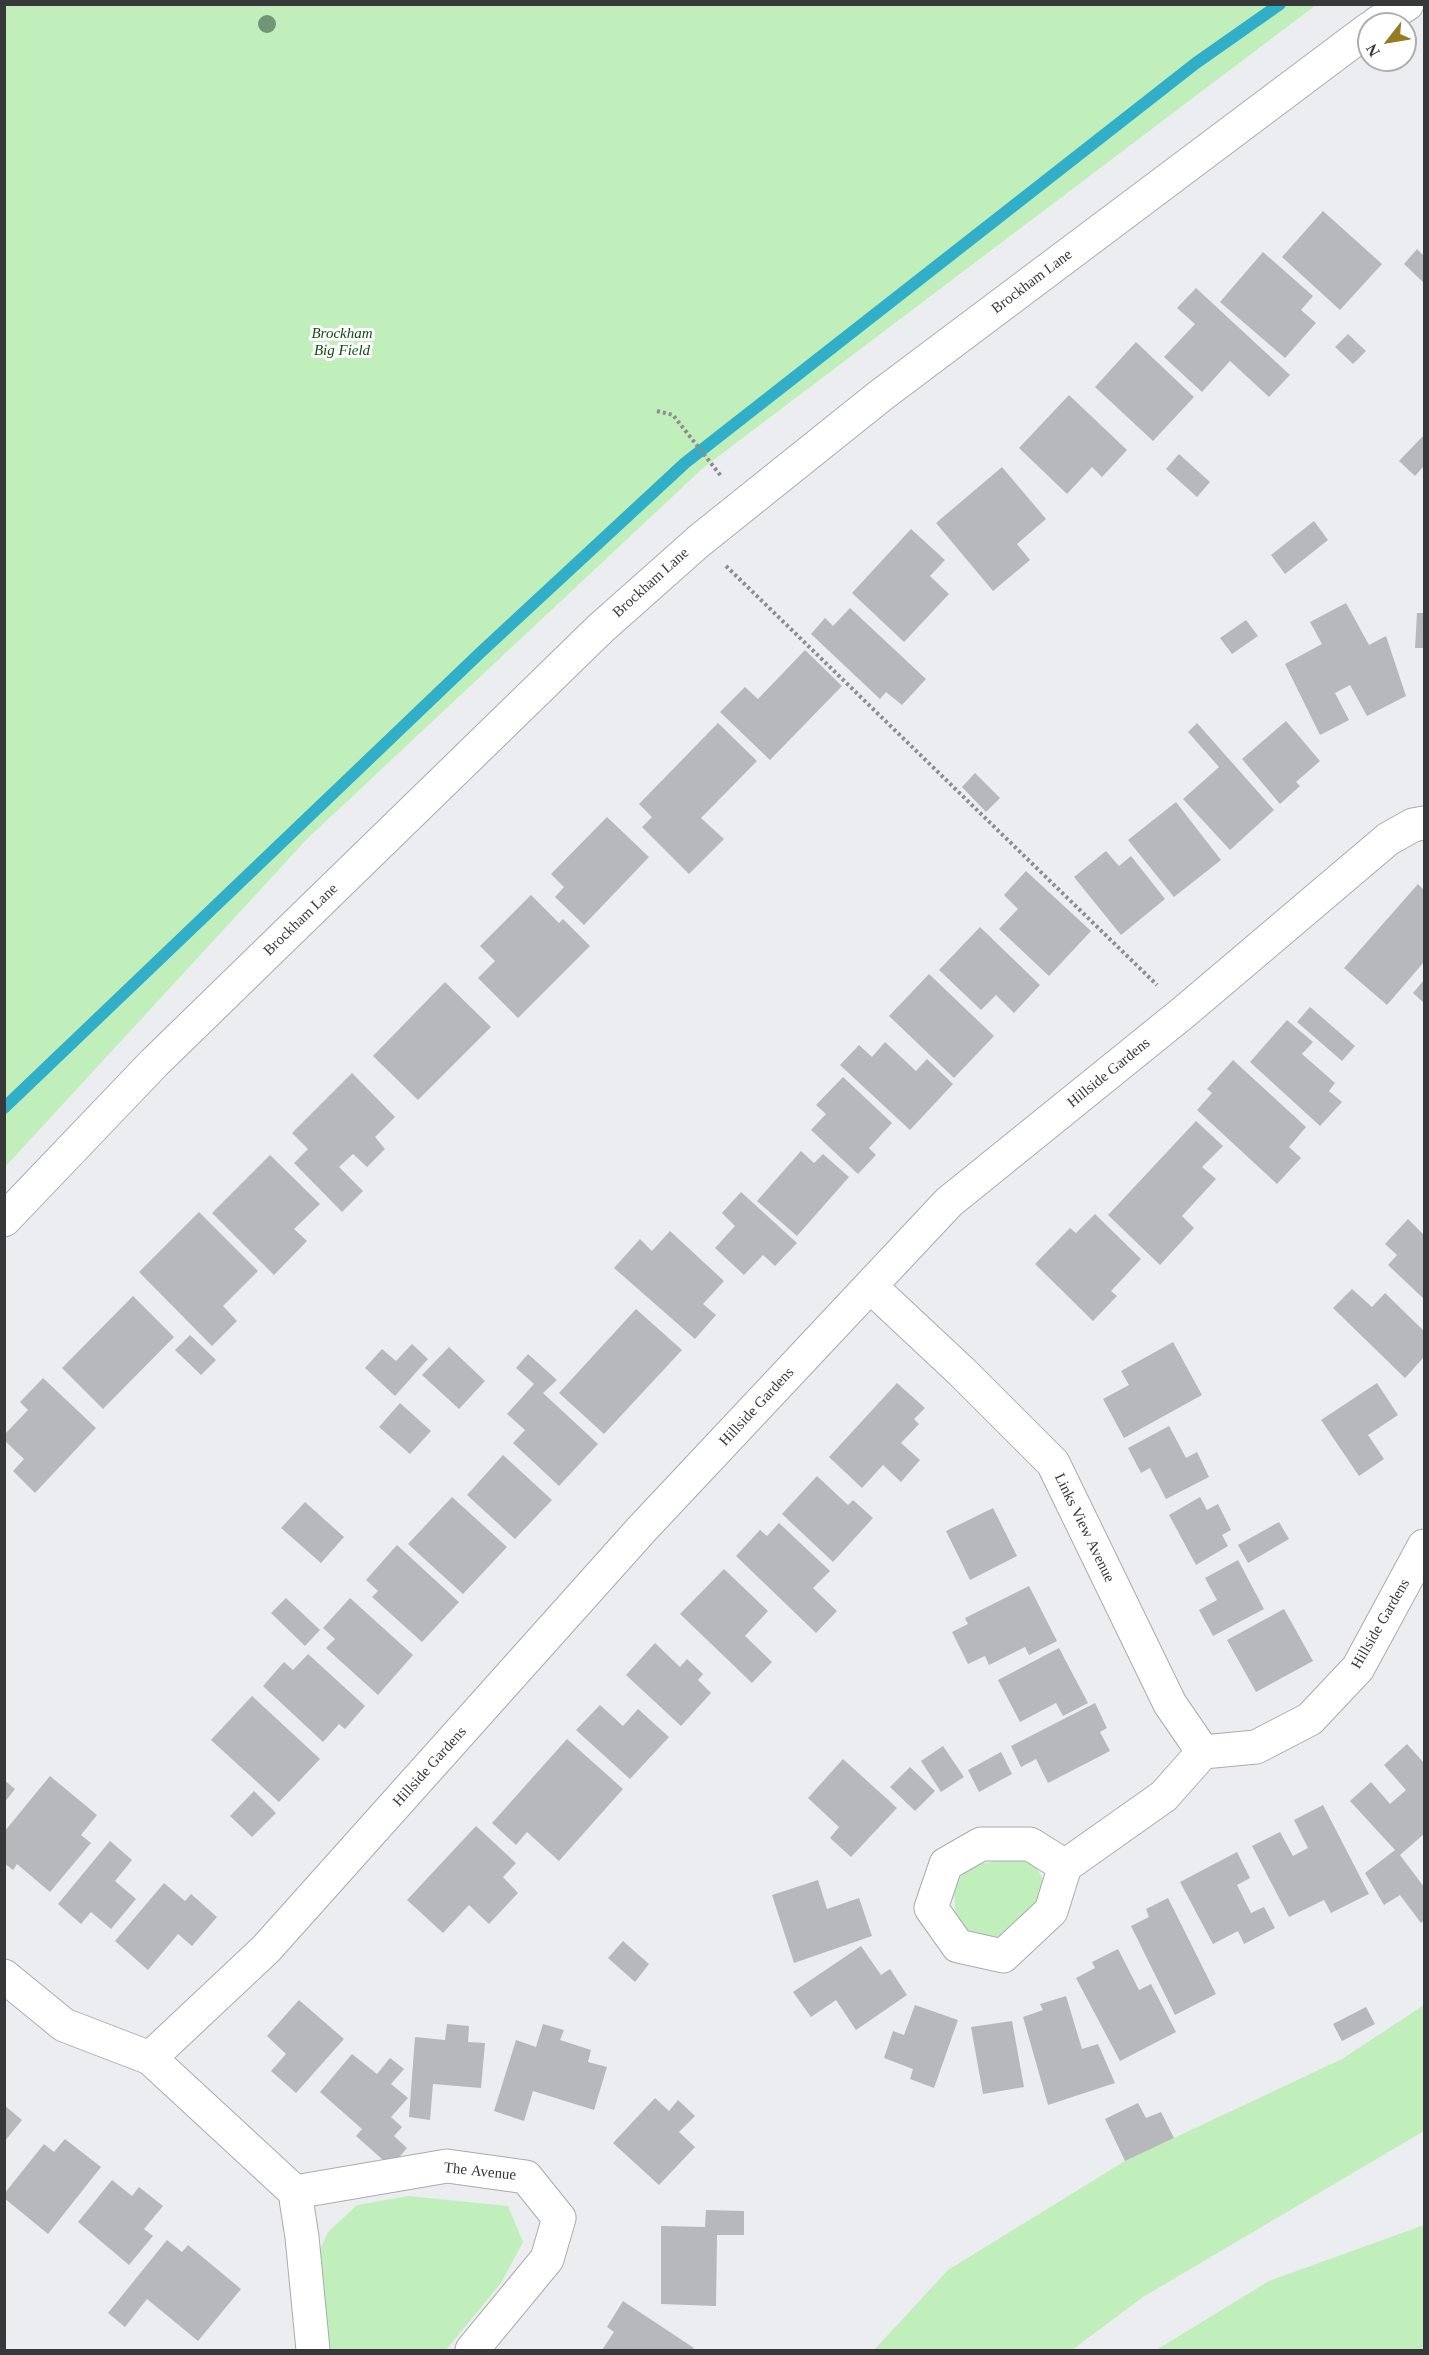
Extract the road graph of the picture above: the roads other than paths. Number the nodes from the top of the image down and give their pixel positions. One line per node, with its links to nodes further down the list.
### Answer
1 (1357, 38): 3 (street, Brockham Lane)
2 (1425, 823): 4 (street, Hillside Gardens)
3 (4, 1220)
4 (870, 1286): 6 (street, Links View Avenue); 9 (street, Hillside Gardens)
5 (1425, 1546): 6 (street, Hillside Gardens)
6 (1203, 1752): 7 (street)
7 (1065, 1866)
8 (4, 1976): 9 (street)
9 (150, 2058): 10 (street)
10 (295, 2192): 11 (street); 12 (street, The Avenue)
11 (313, 2350)
12 (472, 2350)

